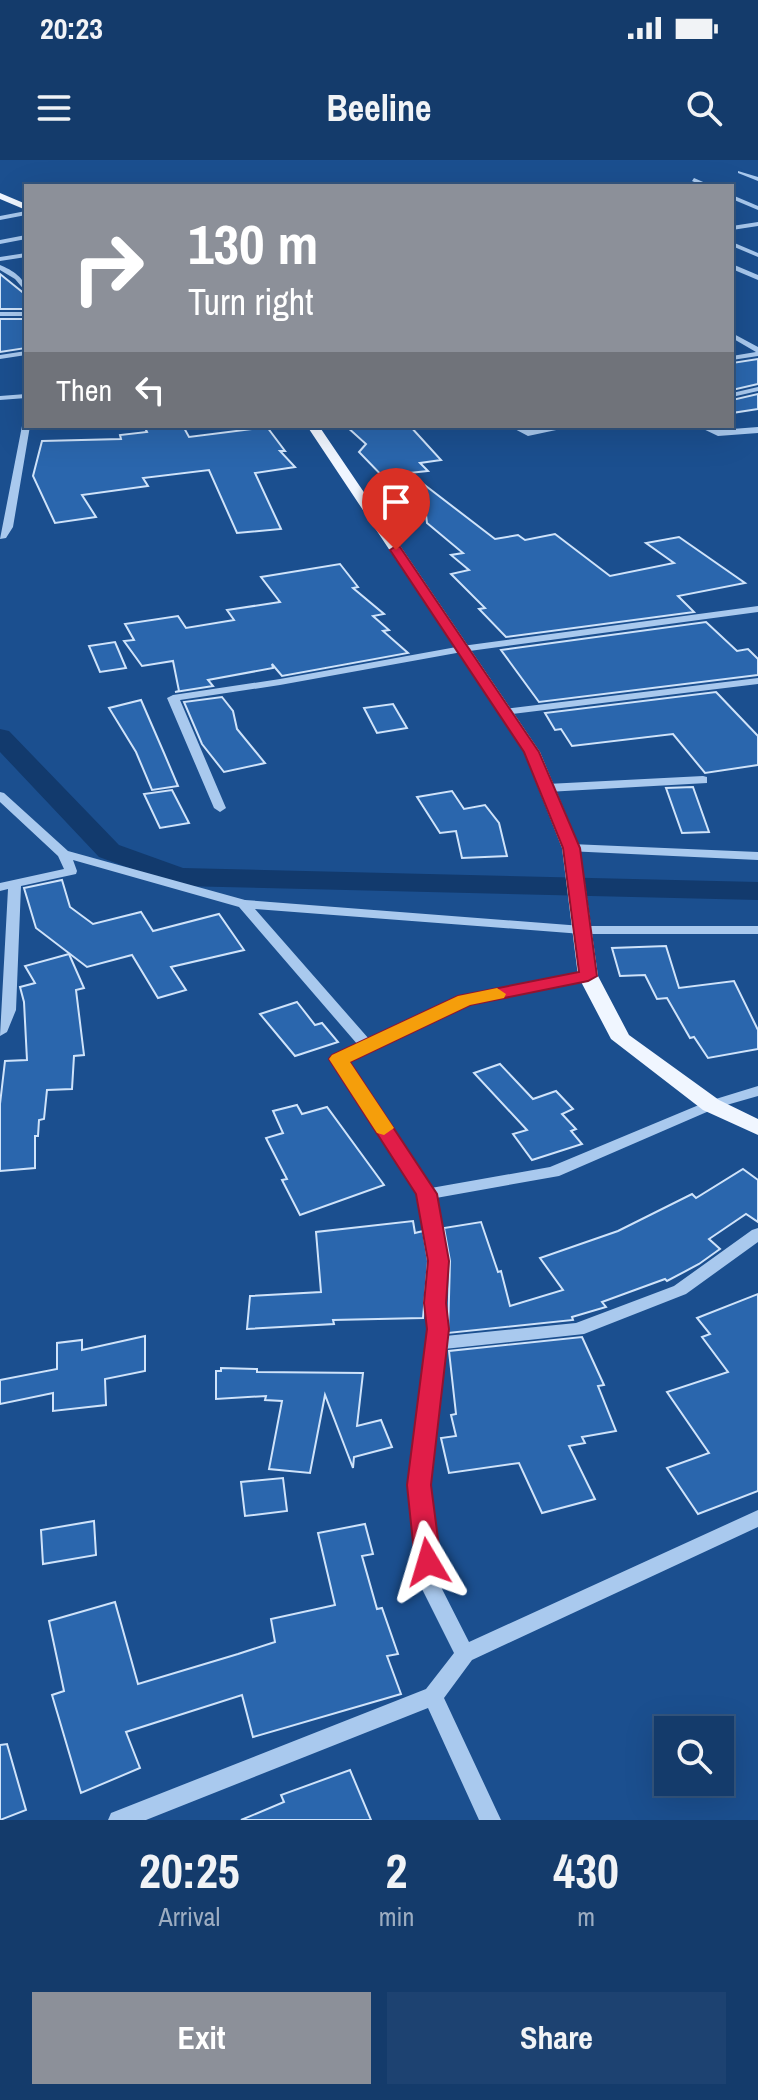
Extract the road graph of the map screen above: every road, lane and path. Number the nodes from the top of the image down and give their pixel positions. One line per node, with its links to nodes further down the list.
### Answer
1 (740, 172): 2 (street)
2 (758, 179)
3 (694, 180): 4 (street)
4 (703, 184)
5 (0, 196): 9 (main road)
6 (758, 197): 7 (street)
7 (734, 199): 8 (street)
8 (758, 208)
9 (24, 209)
10 (24, 211): 11 (street)
11 (0, 218)
12 (758, 224): 13 (street)
13 (734, 228)
14 (24, 237): 15 (street)
15 (0, 242)
16 (734, 245): 18 (street)
17 (24, 255): 19 (street)
18 (758, 255)
19 (0, 259)
20 (0, 267): 23 (street)
21 (734, 267): 24 (street)
22 (24, 272): 23 (street)
23 (9, 274): 25 (street)
24 (758, 278)
25 (24, 287)
26 (0, 314): 27 (street)
27 (24, 314)
28 (734, 336): 29 (street)
29 (758, 352): 32 (street)
30 (24, 353): 31 (street)
31 (0, 357)
32 (734, 358)
33 (758, 389): 34 (street)
34 (734, 395)
35 (24, 396): 36 (street)
36 (0, 398)
37 (26, 428): 43 (street)
38 (314, 428): 45 (main road)
39 (517, 428): 40 (street)
40 (559, 428)
41 (706, 428): 42 (street)
42 (758, 430)
43 (0, 536)
44 (758, 609): 45 (street)
45 (462, 649): 47 (main road); 51 (street)
46 (758, 681): 47 (street)
47 (504, 712): 49 (main road)
48 (703, 780): 49 (street)
49 (547, 788): 52 (main road)
50 (0, 796): 53 (street)
51 (220, 808)
52 (572, 851): 54 (street); 57 (main road)
53 (64, 854): 55 (street); 56 (street)
54 (758, 856)
55 (7, 886): 60 (street)
56 (244, 904): 57 (street); 61 (street)
57 (581, 926): 58 (street); 59 (main road)
58 (758, 930)
59 (588, 976): 61 (street); 63 (main road)
60 (0, 1032)
61 (367, 1046): 65 (street)
62 (758, 1091): 63 (street)
63 (711, 1105): 64 (main road); 65 (street)
64 (758, 1128)
65 (427, 1194): 67 (street)
66 (758, 1234): 67 (street)
67 (436, 1343): 69 (street)
68 (758, 1518): 69 (street)
69 (465, 1654): 70 (street)
70 (433, 1696): 71 (street); 72 (street)
71 (119, 1820)
72 (490, 1820)

